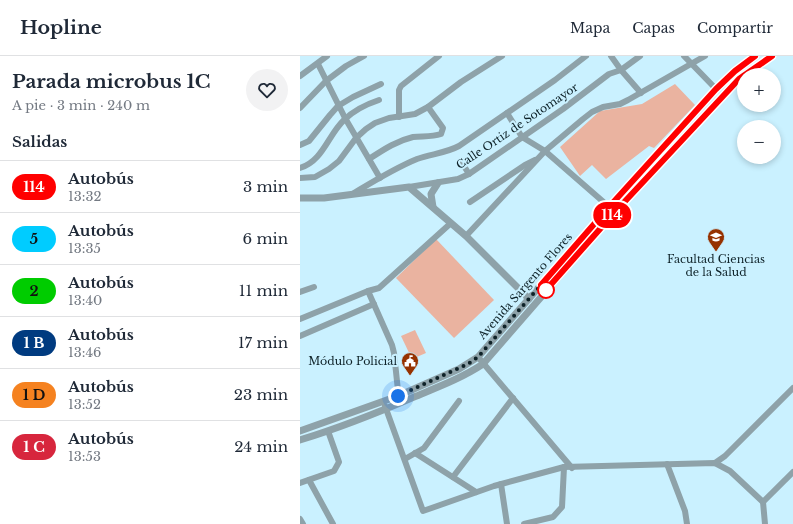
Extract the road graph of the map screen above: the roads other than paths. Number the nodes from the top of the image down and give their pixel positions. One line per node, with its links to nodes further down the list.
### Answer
1 (327, 56): 13 (street)
2 (364, 56): 17 (street)
3 (439, 56): 26 (street)
4 (586, 56): 25 (street)
5 (611, 56): 15 (street)
6 (640, 56): 15 (street, Calle Ortiz de Sotomayor)
7 (684, 56): 14 (street)
8 (705, 56): 14 (street)
9 (755, 56): 19 (street, Avenida Sargento Flores)
10 (772, 56): 12 (street, Avenida Sargento Flores)
11 (499, 57): 23 (street)
12 (761, 59): 46 (street, Avenida Sargento Flores)
13 (318, 64): 16 (street); 17 (street)
14 (690, 64): 19 (street); 20 (street)
15 (621, 70): 20 (street); 28 (street, Calle Ortiz de Sotomayor)
16 (300, 76)
17 (326, 81): 22 (street); 24 (street)
18 (381, 84): 22 (street)
19 (716, 89): 44 (street, Avenida Sargento Flores)
20 (641, 93): 31 (street)
21 (379, 100): 27 (street)
22 (338, 106): 27 (street); 30 (street)
23 (428, 107): 26 (street); 33 (street)
24 (300, 108)
25 (507, 113): 28 (street); 38 (street)
26 (399, 117): 29 (street)
27 (345, 118): 29 (street); 35 (street)
28 (522, 137): 31 (street); 36 (street, Calle Ortiz de Sotomayor)
29 (356, 138): 33 (street); 37 (street)
30 (300, 144)
31 (545, 151): 32 (street); 44 (street)
32 (538, 158): 43 (street); 48 (street)
33 (369, 159): 38 (street)
34 (462, 163): 36 (street)
35 (300, 168)
36 (469, 174): 39 (street, Calle Ortiz de Sotomayor)
37 (300, 178)
38 (380, 178): 41 (street)
39 (438, 183): 40 (street, Calle Ortiz de Sotomayor); 45 (street)
40 (410, 187): 41 (street, Calle Ortiz de Sotomayor); 45 (street)
41 (353, 194): 42 (street, Calle Ortiz de Sotomayor)
42 (300, 198)
43 (470, 202)
44 (609, 207): 46 (street); 50 (street, Avenida Sargento Flores)
45 (433, 208): 47 (street)
46 (615, 212): 50 (street, Avenida Sargento Flores)
47 (451, 223): 48 (street); 51 (street)
48 (466, 236): 53 (street)
49 (314, 287): 52 (street)
50 (544, 287): 53 (street, Avenida Sargento Flores); 58 (street, Avenida Sargento Flores)
51 (368, 291): 54 (street); 55 (street)
52 (300, 292)
53 (528, 299): 57 (street, Avenida Sargento Flores)
54 (374, 304): 56 (street); 61 (street)
55 (300, 319)
56 (300, 336)
57 (478, 357): 58 (street); 61 (street, Avenida Sargento Flores)
58 (483, 364): 60 (street); 61 (street, Avenida Sargento Flores)
59 (793, 388): 72 (street)
60 (513, 398): 75 (street); 77 (street)
61 (399, 399): 63 (street, Avenida Sargento Flores); 64 (street, Avenida Sargento Flores)
62 (459, 400): 70 (street)
63 (384, 401): 64 (street); 65 (street, Avenida Sargento Flores)
64 (386, 409): 66 (street, Avenida Sargento Flores); 71 (street)
65 (335, 419): 66 (street); 67 (street, Avenida Sargento Flores)
66 (338, 428): 68 (street, Avenida Sargento Flores)
67 (300, 431)
68 (328, 431): 69 (street, Avenida Sargento Flores); 78 (street)
69 (300, 440)
70 (416, 453): 71 (street); 77 (street)
71 (405, 459): 81 (street)
72 (715, 463): 73 (street); 82 (street)
73 (667, 464): 75 (street); 88 (street)
74 (564, 467): 75 (street); 80 (street); 87 (street)
75 (572, 468)
76 (793, 472): 82 (street)
77 (453, 477): 81 (street)
78 (309, 480): 79 (street); 85 (street)
79 (300, 483)
80 (501, 484): 81 (street); 86 (street)
81 (476, 492)
82 (763, 502): 89 (street)
83 (300, 519): 84 (street)
84 (303, 524)
85 (333, 524)
86 (507, 524)
87 (524, 524)
88 (687, 524)
89 (765, 524)

